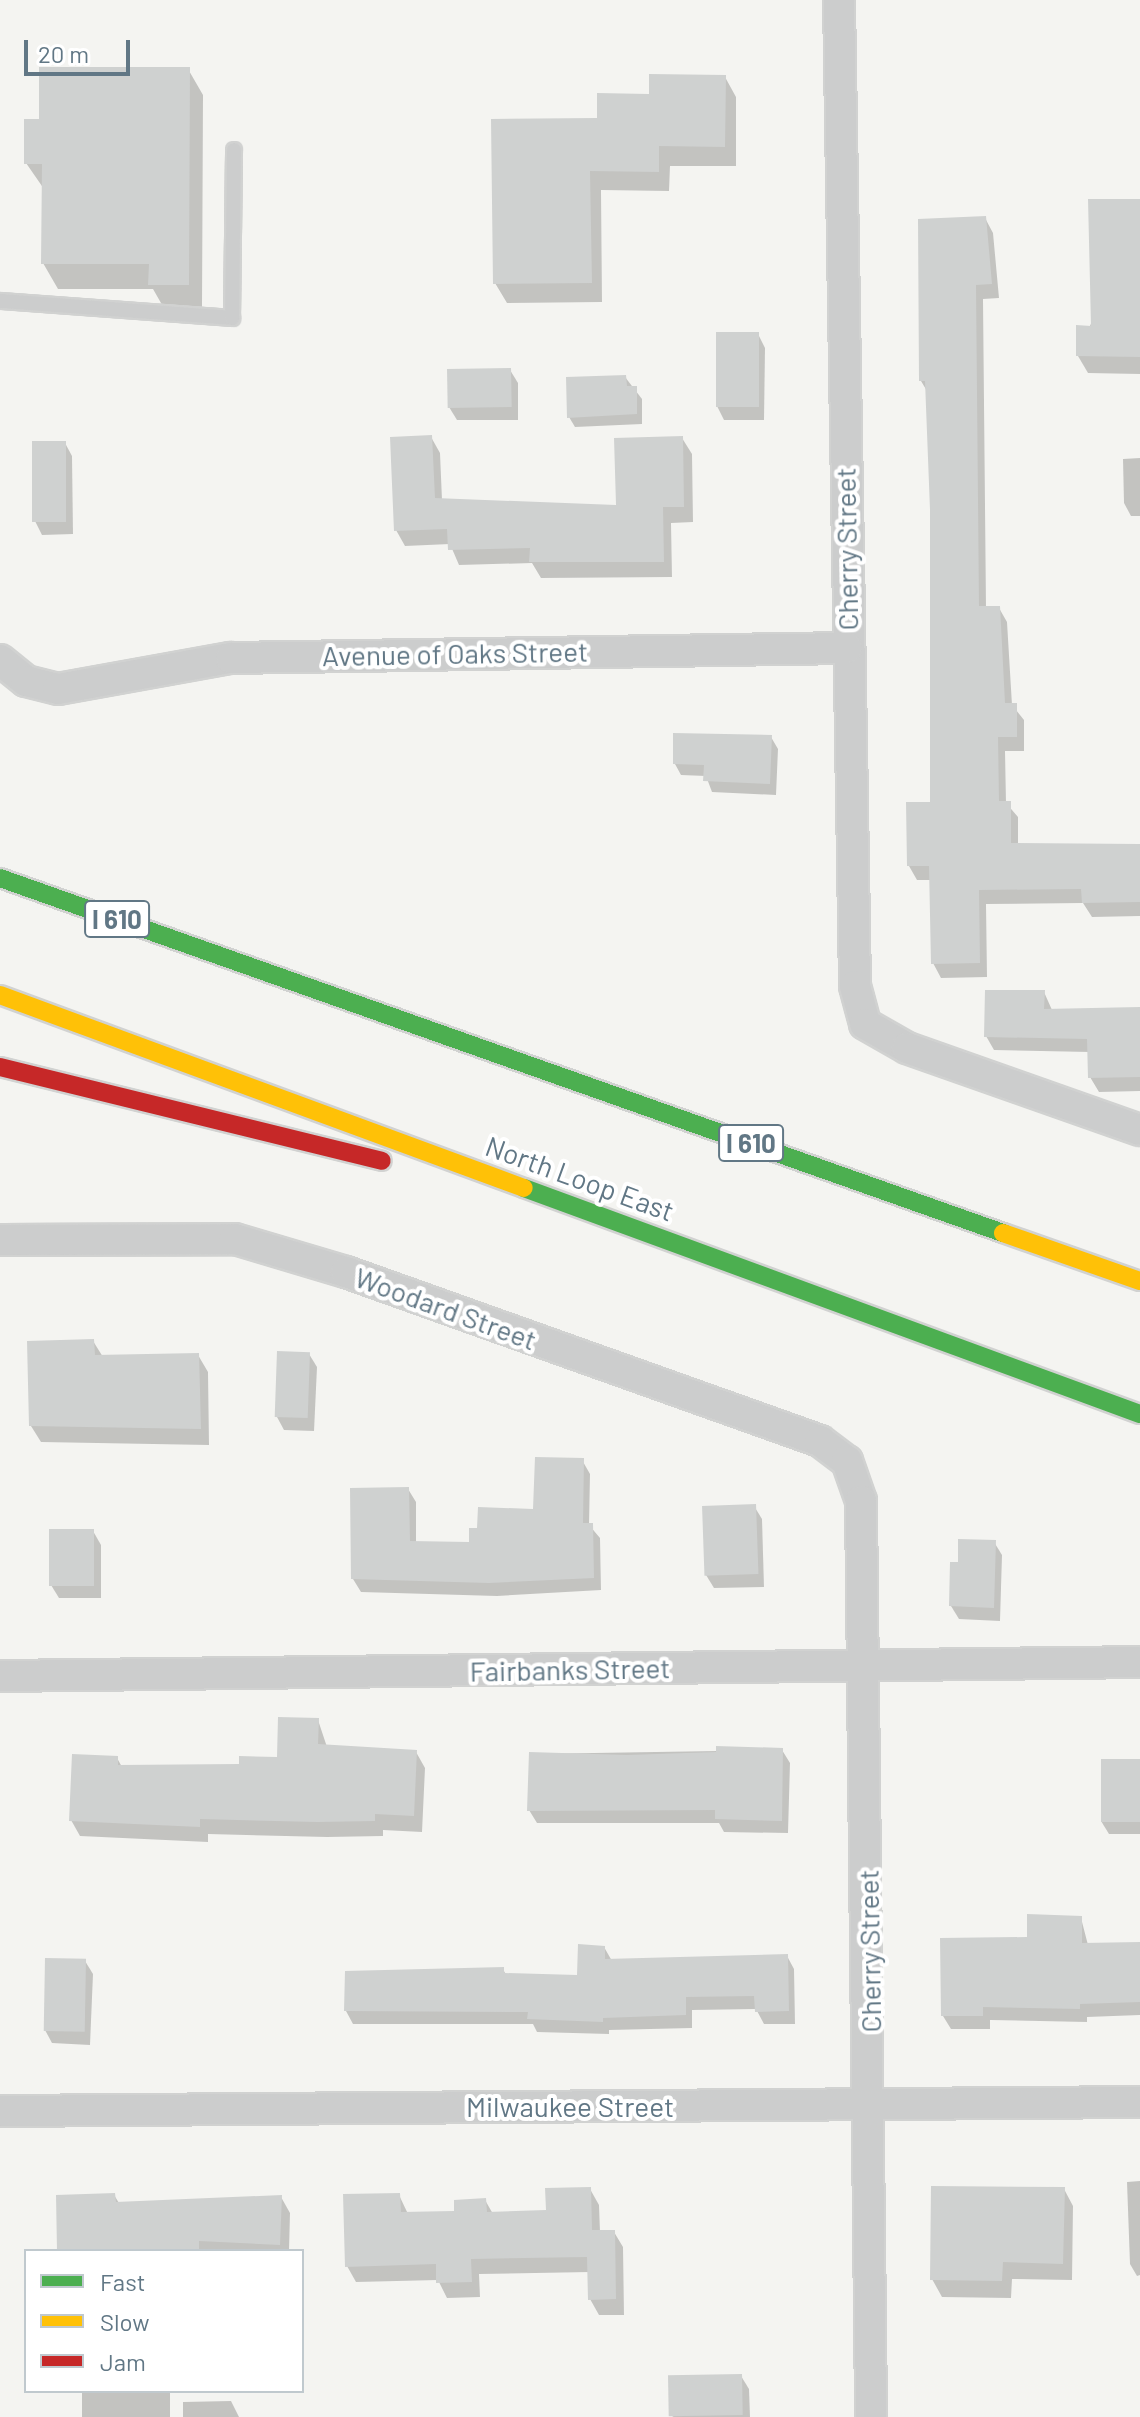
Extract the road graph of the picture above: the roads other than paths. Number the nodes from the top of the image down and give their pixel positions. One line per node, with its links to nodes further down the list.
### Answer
1 (839, 0): 4 (street, Cherry Street)
2 (234, 150): 3 (lane)
3 (0, 301)
4 (847, 648): 5 (street, Avenue of Oaks Street); 11 (street, Cherry Street)
5 (0, 660)
6 (41, 870): 8 (highway)
7 (0, 878): 8 (highway, I 610)
8 (234, 960): 14 (highway, I 610)
9 (0, 995): 12 (highway, North Loop East)
10 (0, 1067): 12 (highway)
11 (1140, 1130)
12 (600, 1214): 15 (highway, North Loop East)
13 (0, 1240): 16 (street, Woodard Street)
14 (1140, 1281)
15 (1140, 1414)
16 (855, 1485): 18 (street, Cherry Street)
17 (1140, 1662): 18 (street, Fairbanks Street)
18 (864, 1664): 19 (street, Fairbanks Street); 21 (street, Cherry Street)
19 (0, 1676)
20 (1140, 2102): 21 (street, Milwaukee Street)
21 (871, 2105): 22 (street, Milwaukee Street); 23 (street, Cherry Street)
22 (0, 2111)
23 (871, 2417)

